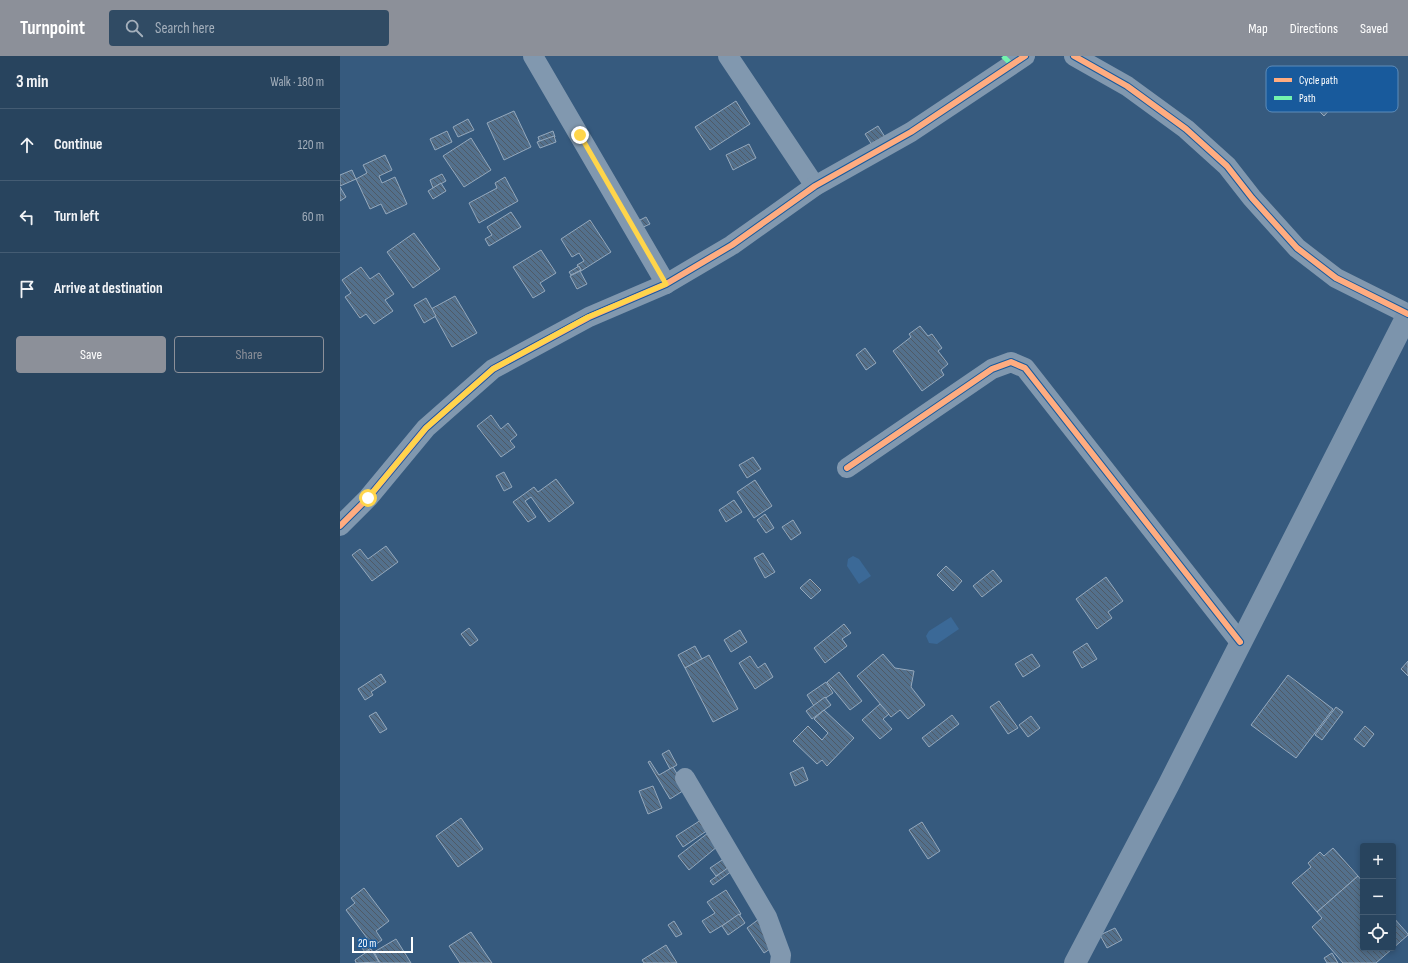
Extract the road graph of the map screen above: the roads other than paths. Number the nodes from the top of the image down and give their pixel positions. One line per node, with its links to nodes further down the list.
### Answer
1 (533, 56): 6 (street)
2 (728, 56): 5 (street)
3 (1025, 56): 5 (street)
4 (1074, 56): 7 (street)
5 (815, 186): 6 (street)
6 (666, 284): 9 (street)
7 (1408, 314): 10 (main road)
8 (847, 468): 10 (street)
9 (340, 526)
10 (1240, 642): 13 (main road)
11 (685, 778): 12 (street)
12 (780, 963)
13 (1075, 963)

